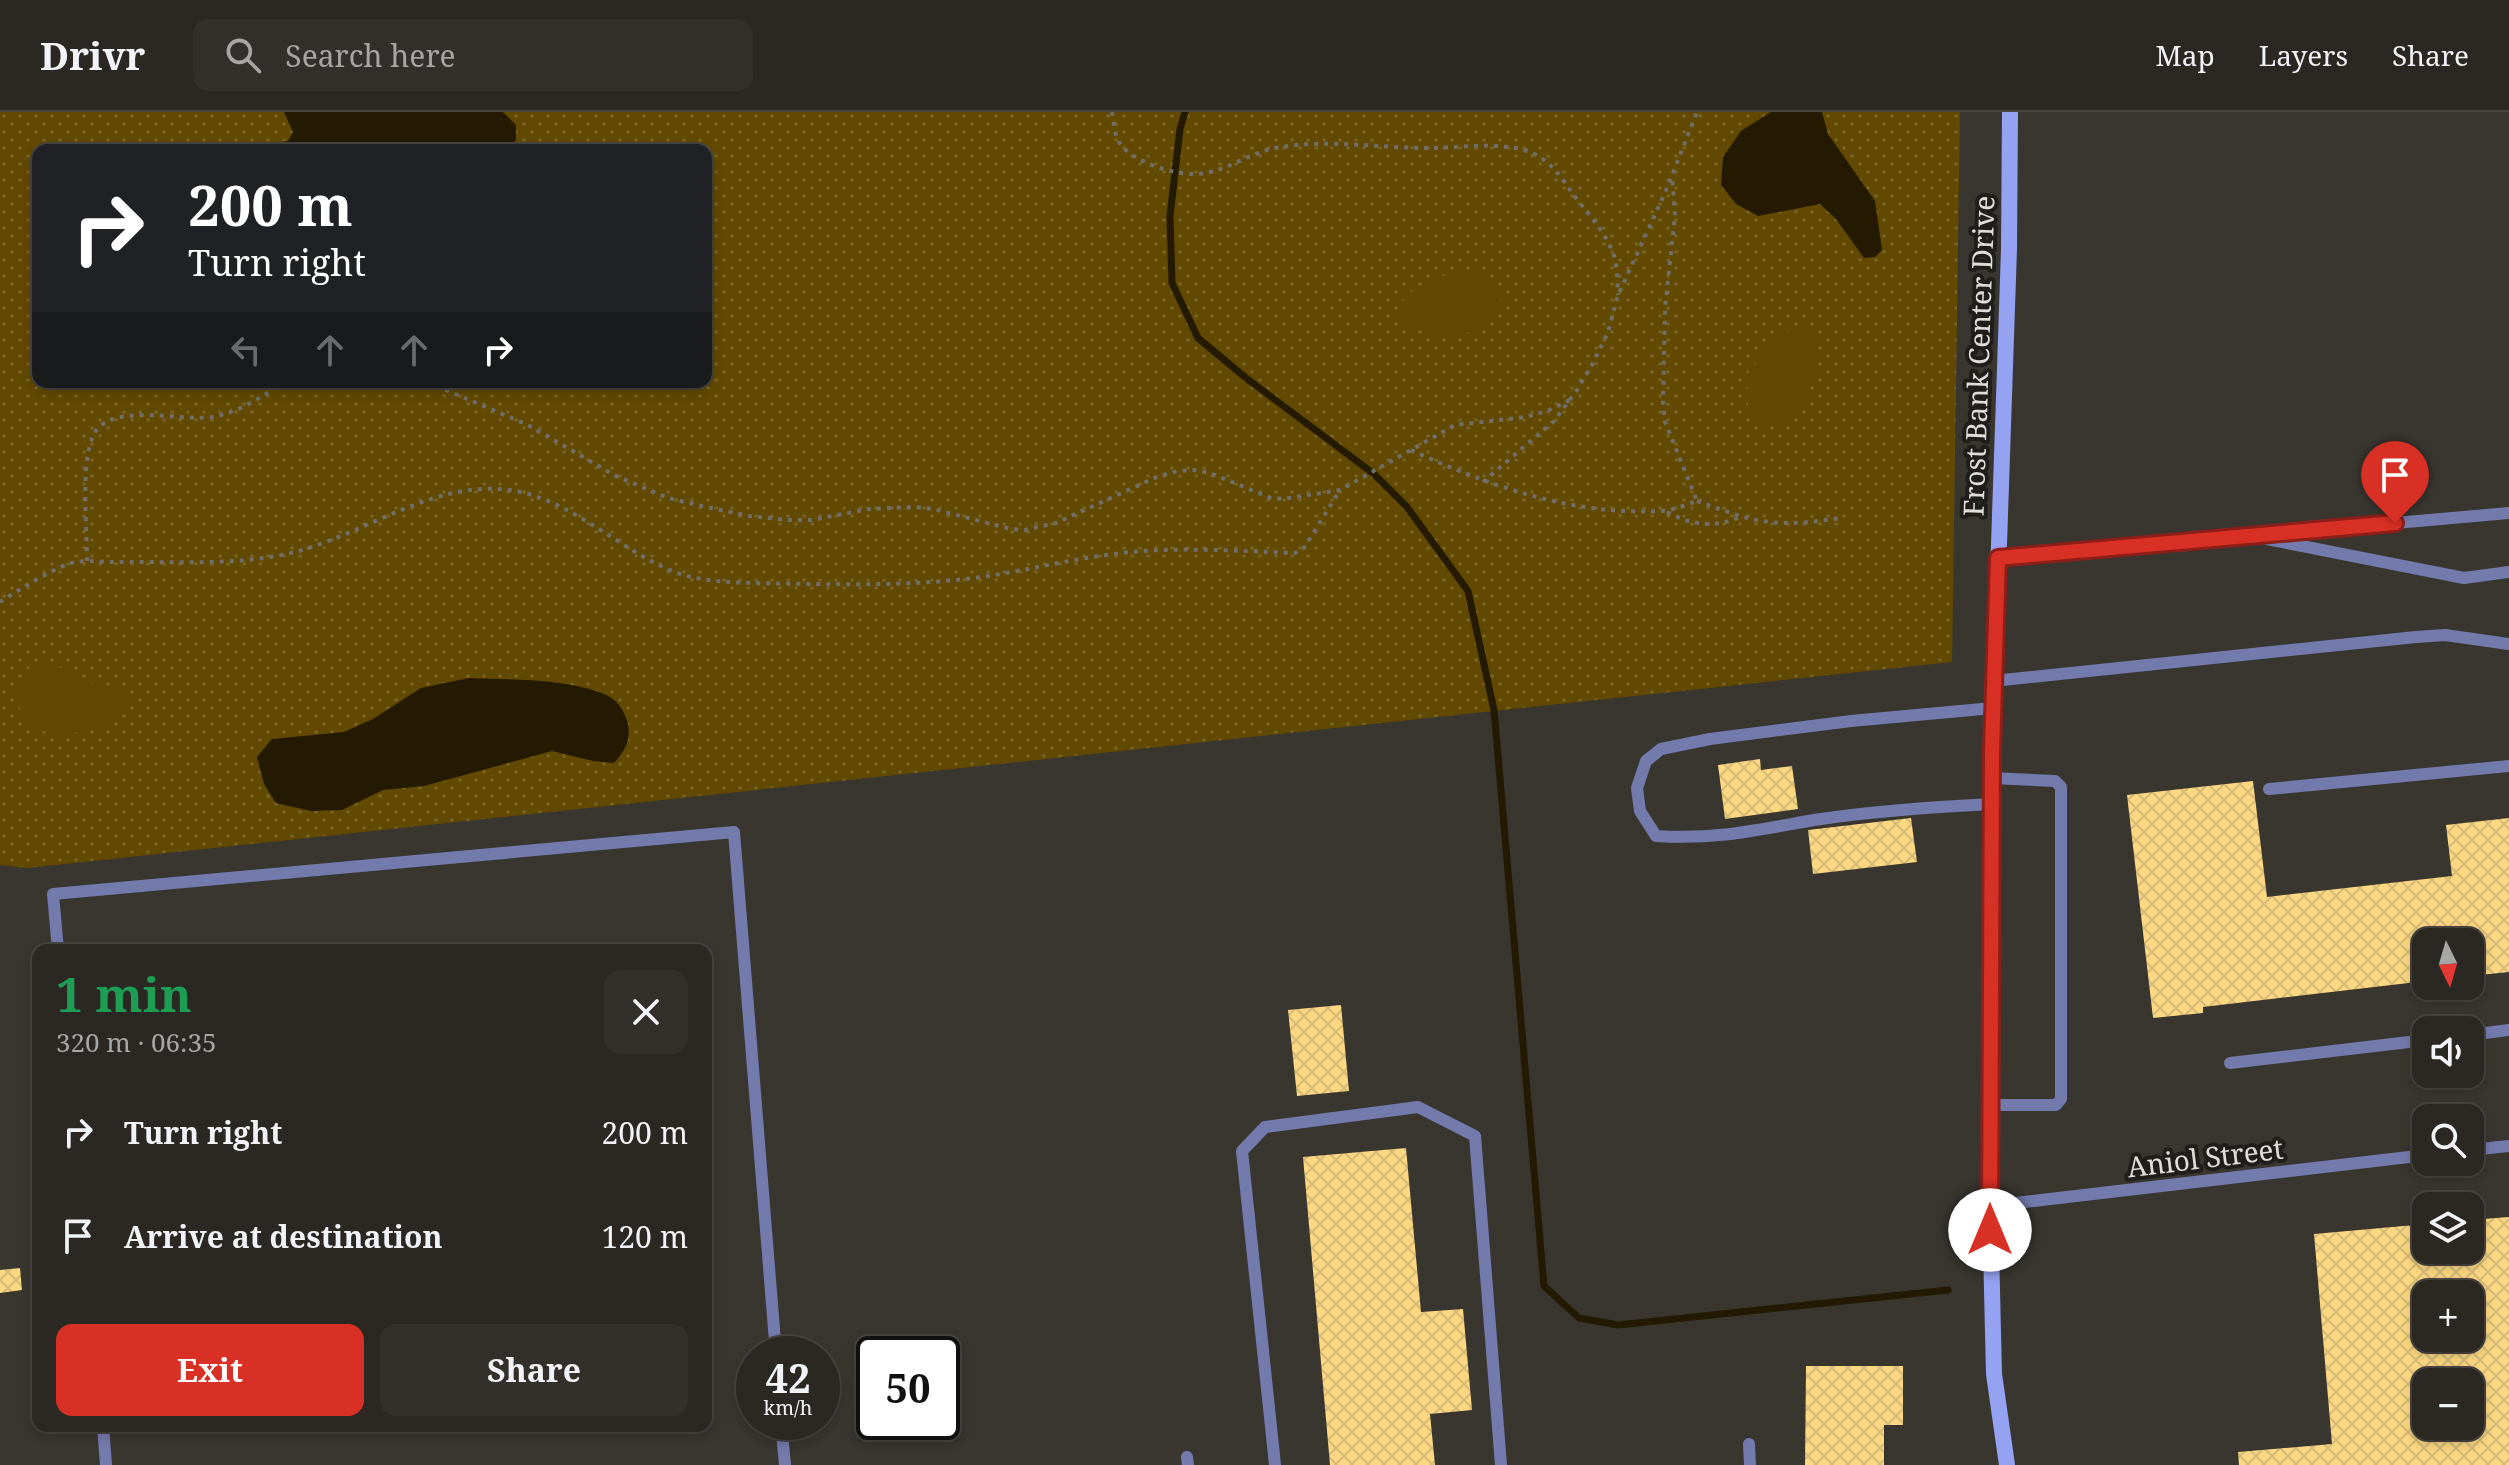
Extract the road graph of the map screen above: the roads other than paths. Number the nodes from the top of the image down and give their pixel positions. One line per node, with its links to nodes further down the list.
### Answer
1 (2010, 112): 4 (main road, Frost Bank Center Drive)
2 (2509, 513): 3 (lane)
3 (2252, 536): 4 (lane); 5 (lane)
4 (1998, 558): 7 (main road, Frost Bank Center Drive)
5 (2509, 572)
6 (2509, 644): 7 (lane)
7 (1993, 681): 8 (main road, Frost Bank Center Drive)
8 (1993, 708): 10 (main road, Frost Bank Center Drive); 12 (lane)
9 (2509, 766): 11 (lane)
10 (1992, 778): 12 (main road, Frost Bank Center Drive); 18 (lane)
11 (2269, 789)
12 (1992, 804): 18 (main road, Frost Bank Center Drive)
13 (57, 944): 23 (lane)
14 (2509, 1030): 15 (lane)
15 (2484, 1033)
16 (2412, 1042): 17 (lane)
17 (2230, 1063)
18 (1990, 1105): 22 (main road, Frost Bank Center Drive)
19 (2509, 1146): 20 (lane)
20 (2484, 1149)
21 (2412, 1157): 22 (lane, Aniol Street)
22 (1990, 1206): 32 (main road, Frost Bank Center Drive)
23 (775, 1336)
24 (103, 1432): 27 (lane)
25 (783, 1440): 28 (lane)
26 (1749, 1444): 31 (lane)
27 (106, 1465)
28 (785, 1465)
29 (1275, 1465): 30 (lane)
30 (1501, 1465)
31 (1750, 1465)
32 (2007, 1465)

